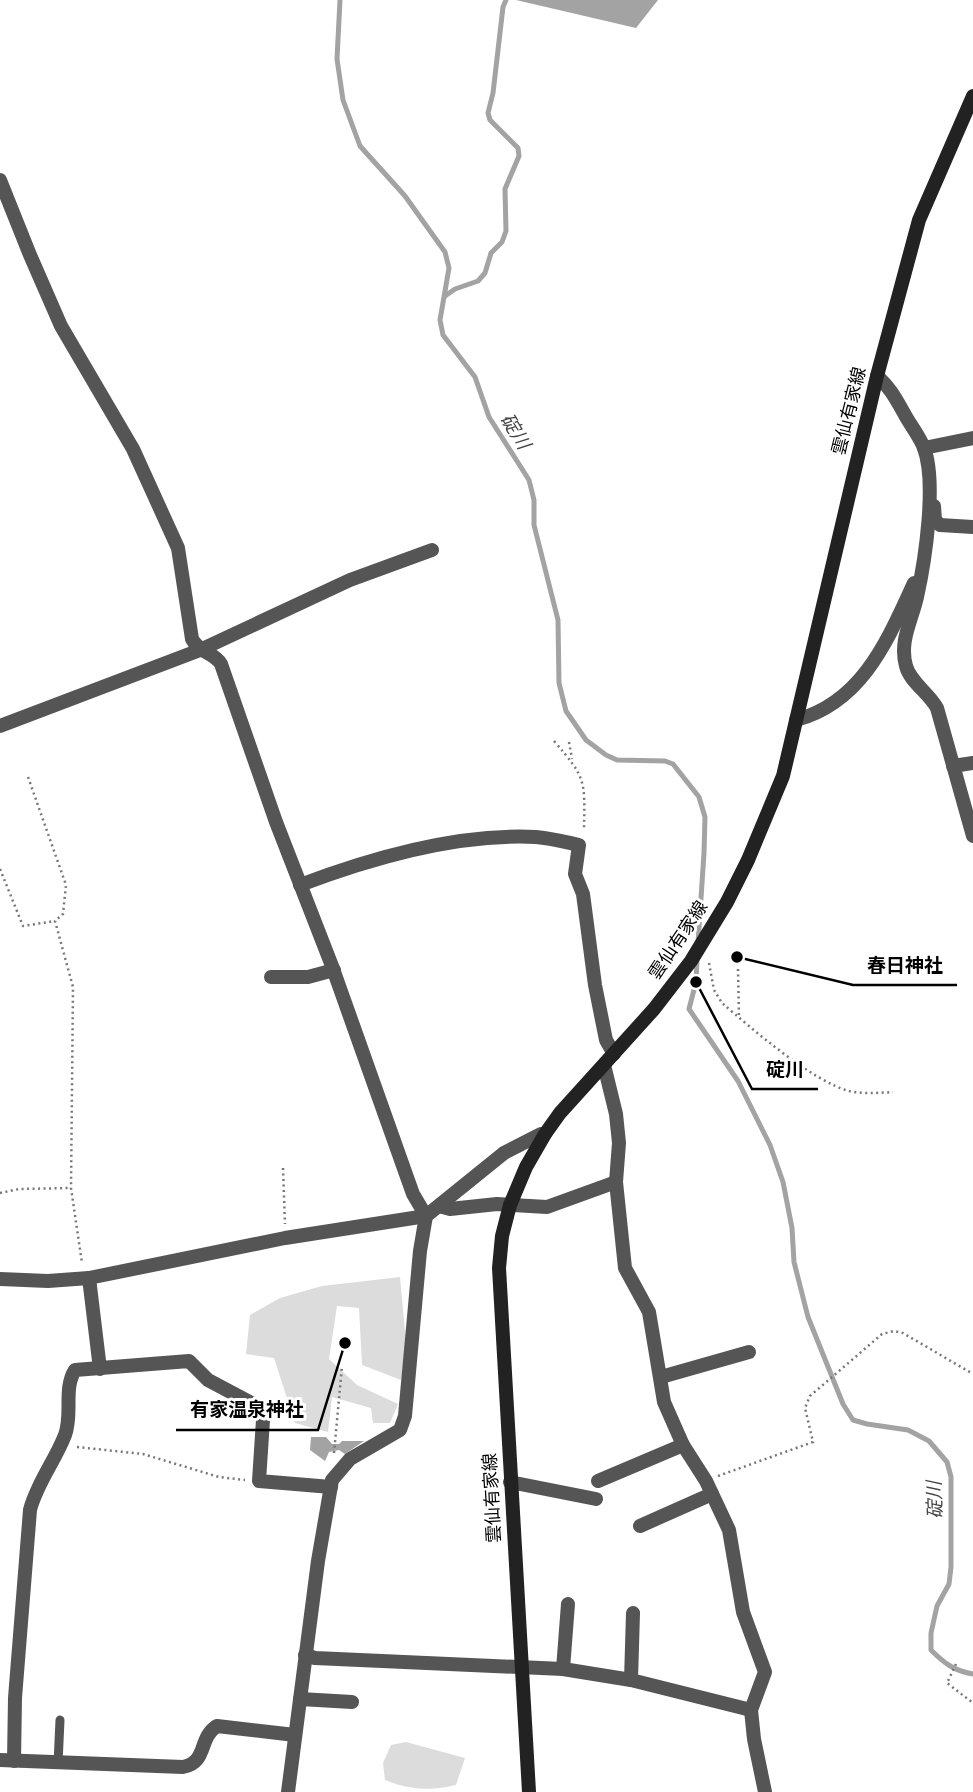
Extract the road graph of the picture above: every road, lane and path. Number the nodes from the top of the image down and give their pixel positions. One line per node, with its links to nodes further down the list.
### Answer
1 (973, 96): 3 (main road, 雲仙有家線)
2 (0, 180): 10 (street)
3 (877, 376): 5 (street); 11 (main road, 雲仙有家線)
4 (973, 438): 5 (street)
5 (924, 448): 6 (street)
6 (928, 494): 7 (street); 9 (street)
7 (973, 527)
8 (432, 550): 10 (street)
9 (923, 562): 11 (street); 17 (street)
10 (200, 650): 12 (street); 22 (street)
11 (796, 720): 29 (main road, 雲仙有家線)
12 (0, 726)
13 (554, 741): 15 (path)
14 (569, 742): 15 (path)
15 (572, 760): 20 (path)
16 (973, 763): 17 (street)
17 (953, 766): 19 (street)
18 (28, 777): 23 (path)
19 (973, 836)
20 (579, 845): 22 (street); 29 (street)
21 (0, 869): 23 (path)
22 (299, 886): 26 (street)
23 (55, 920): 34 (path)
24 (708, 961): 28 (path)
25 (737, 969): 28 (path)
26 (334, 970): 27 (street); 38 (street)
27 (271, 977)
28 (739, 1018): 30 (path)
29 (609, 1059): 31 (main road, 雲仙有家線); 33 (street)
30 (893, 1093)
31 (545, 1134): 36 (main road, 雲仙有家線); 37 (street)
32 (283, 1168): 39 (path)
33 (616, 1182): 36 (street); 46 (street)
34 (71, 1188): 35 (path); 40 (path)
35 (0, 1194)
36 (510, 1205): 37 (street); 52 (main road, 雲仙有家線)
37 (439, 1206): 38 (street)
38 (426, 1216): 39 (street); 53 (street)
39 (285, 1238): 40 (street)
40 (89, 1278): 41 (street); 44 (street)
41 (0, 1279)
42 (749, 1352): 46 (street)
43 (342, 1366): 49 (path)
44 (100, 1369): 47 (street); 50 (street)
45 (973, 1374): 54 (path)
46 (661, 1377): 48 (street)
47 (60, 1443): 50 (path); 70 (street)
48 (684, 1445): 51 (street); 54 (street)
49 (334, 1452)
50 (259, 1481): 53 (street)
51 (598, 1481)
52 (510, 1482): 55 (street); 61 (main road, 雲仙有家線)
53 (331, 1487): 59 (street)
54 (709, 1487): 56 (street); 67 (street)
55 (596, 1499)
56 (640, 1526)
57 (568, 1604): 62 (street)
58 (633, 1613): 63 (street)
59 (305, 1655): 61 (street); 64 (street)
60 (956, 1664): 66 (path)
61 (521, 1667): 62 (street); 73 (main road, 雲仙有家線)
62 (563, 1669): 63 (street)
63 (631, 1680): 67 (street)
64 (300, 1699): 65 (street); 69 (street)
65 (352, 1702)
66 (973, 1703)
67 (751, 1710): 74 (street)
68 (60, 1720): 71 (lane)
69 (295, 1735): 71 (street); 72 (street)
70 (7, 1760): 71 (street)
71 (58, 1764)
72 (288, 1792)
73 (529, 1792)
74 (765, 1792)

